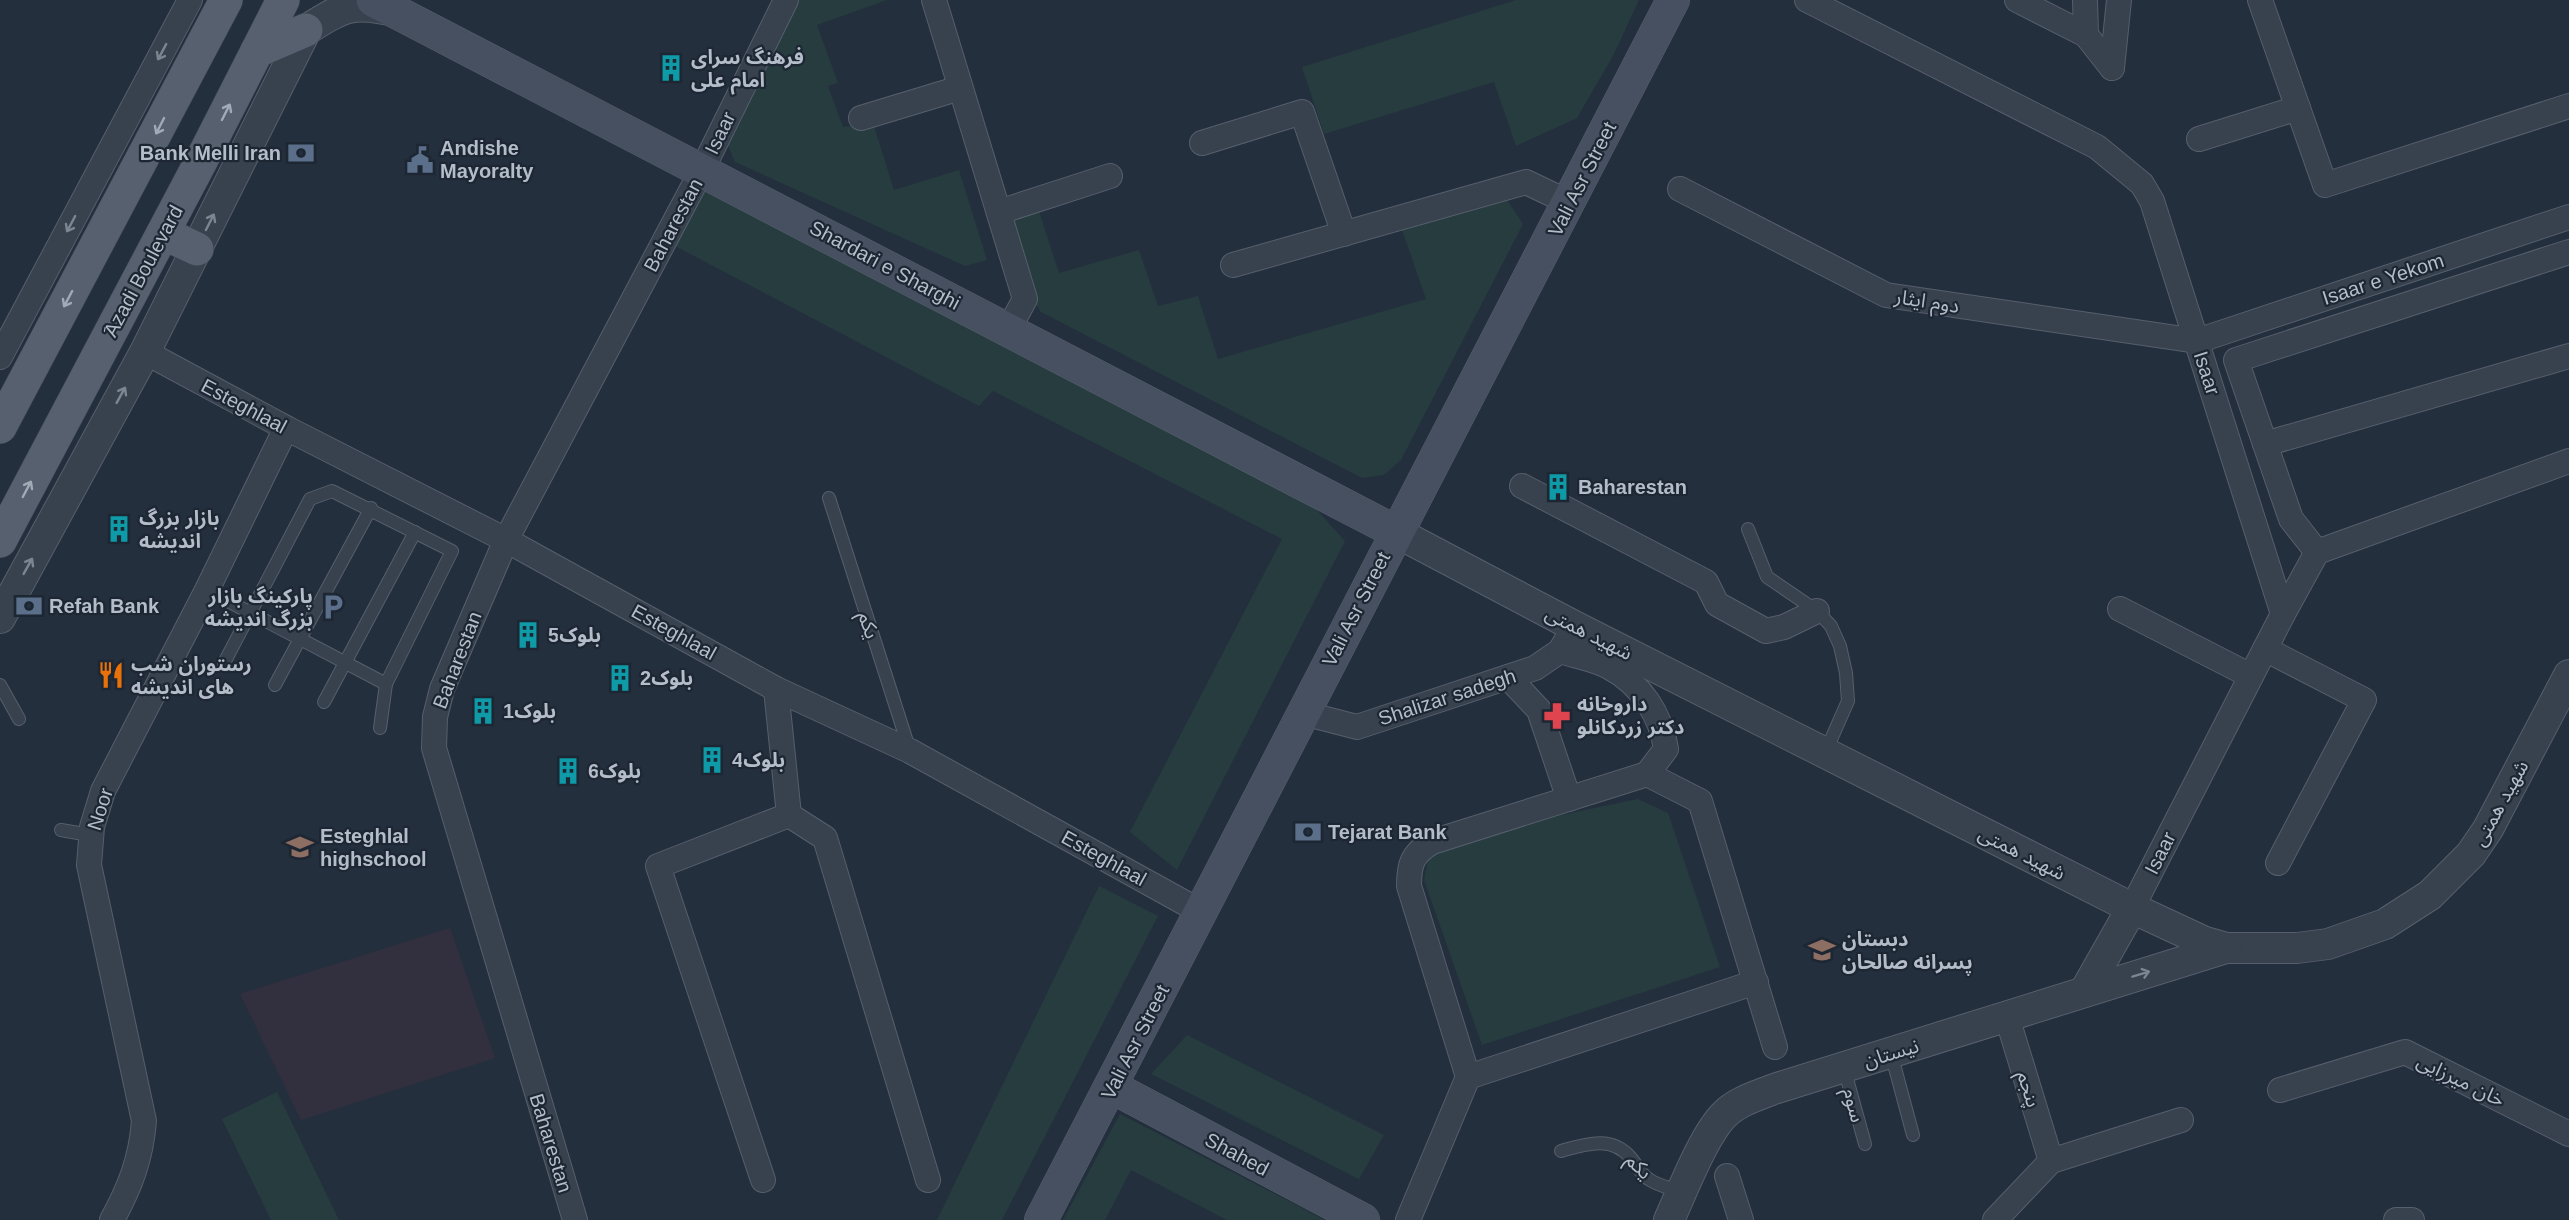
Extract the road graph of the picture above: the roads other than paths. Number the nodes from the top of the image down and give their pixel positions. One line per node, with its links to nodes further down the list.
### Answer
1 (190, 0): 37 (street, one-way to 37)
2 (226, 0): 38 (main road, one-way to 38)
3 (283, 0): 15 (main road, َAzadi Boulevard)
4 (786, 0): 22 (street, Isaar)
5 (934, 0): 16 (street)
6 (1673, 0): 25 (main road, Vali Asr Street)
7 (1807, 0): 34 (street, Isaar)
8 (2018, 0): 14 (street)
9 (2085, 0): 14 (street)
10 (2260, 0): 18 (street)
11 (2111, 3): 14 (street)
12 (387, 4): 13 (street); 22 (main road, Shardari e Sharghi)
13 (306, 30): 15 (main road); 30 (street, one-way to 13)
14 (2086, 35)
15 (257, 51): 28 (main road, َAzadi Boulevard, one-way to 15)
16 (960, 88): 19 (street); 26 (street)
17 (2569, 106): 18 (street)
18 (2298, 108): 20 (street)
19 (861, 118)
20 (2199, 139)
21 (1202, 143): 29 (street)
22 (702, 170): 33 (main road, Shardari e Sharghi); 48 (street, Baharestan)
23 (1110, 176): 26 (street)
24 (1680, 189): 34 (street, دوم ایثار)
25 (1570, 204): 29 (street); 47 (main road, Vali Asr Street)
26 (999, 212): 33 (street)
27 (2569, 217): 34 (street, Isaar e Yekom)
28 (163, 233): 30 (main road); 49 (main road, َAzadi Boulevard, one-way to 28)
29 (1344, 234): 32 (street)
30 (197, 249): 35 (street)
31 (2569, 252): 40 (street)
32 (1233, 266)
33 (1008, 330): 47 (main road, Shardari e Sharghi)
34 (2197, 341): 55 (street, Isaar)
35 (145, 352): 39 (street, Esteghlaal); 56 (street, one-way to 35)
36 (2569, 356): 40 (street)
37 (0, 357)
38 (0, 427)
39 (286, 428): 48 (street, Esteghlaal); 51 (street, Noor)
40 (2265, 444): 50 (street)
41 (2569, 461): 50 (street)
42 (1522, 486): 53 (street)
43 (829, 498): 73 (lane, یکم)
44 (371, 508): 46 (lane); 54 (lane); 57 (lane)
45 (1748, 529): 53 (lane)
46 (415, 532): 61 (lane); 65 (lane)
47 (1396, 532): 58 (street, شهید همتی); 70 (main road, Vali Asr Street)
48 (506, 540): 68 (street, Esteghlaal); 104 (street, Baharestan)
49 (0, 541)
50 (2317, 552): 55 (street)
51 (207, 590): 54 (lane); 79 (street, Noor)
52 (2120, 609): 63 (street)
53 (1817, 611): 74 (lane)
54 (251, 612): 57 (lane); 60 (lane)
55 (2283, 614): 59 (street, Isaar)
56 (0, 618)
57 (301, 638): 61 (lane); 67 (lane)
58 (1567, 639): 64 (street, Shalizar sadegh); 74 (street, شهید همتی); 75 (street)
59 (2265, 649): 63 (street, Isaar); 80 (street)
60 (224, 663)
61 (345, 664): 65 (lane); 69 (lane)
62 (2569, 675): 83 (street, شهید همتی)
63 (2251, 676): 81 (street, Isaar)
64 (1508, 677): 70 (street, Shalizar sadegh); 76 (street)
65 (386, 684): 72 (lane)
66 (0, 685): 71 (lane)
67 (275, 685)
68 (776, 689): 73 (street, Esteghlaal); 77 (street)
69 (324, 702)
70 (1303, 713): 82 (main road, Vali Asr Street)
71 (20, 719)
72 (380, 728)
73 (910, 751): 82 (street, Esteghlaal)
74 (1825, 753): 81 (street, شهید همتی)
75 (1647, 774): 76 (street); 84 (street)
76 (1569, 799): 90 (street)
77 (789, 815): 100 (street); 101 (street)
78 (61, 830): 79 (lane)
79 (90, 845): 103 (street, Noor)
80 (2278, 864)
81 (2132, 908): 83 (street, شهید همتی); 85 (street)
82 (1203, 913): 91 (main road, Vali Asr Street)
83 (2226, 948): 85 (street, نيستان, one-way to 83)
84 (1756, 982): 87 (street); 90 (street)
85 (2085, 991): 86 (street, نيستان)
86 (2007, 1017): 88 (street, نيستان); 98 (street, پنجم)
87 (1775, 1047)
88 (1891, 1053): 89 (street, نيستان); 95 (lane)
89 (1844, 1067): 96 (lane, سوم); 102 (street, نيستان)
90 (1468, 1077): 107 (street)
91 (1112, 1087): 105 (main road, Vali Asr Street); 106 (main road, Shahed)
92 (2280, 1090): 94 (street, خان میرزایی)
93 (2181, 1120): 98 (street)
94 (2569, 1134)
95 (1913, 1135)
96 (1865, 1144)
97 (1561, 1151): 102 (lane, یکم)
98 (2051, 1161): 110 (street)
99 (1727, 1176): 109 (street)
100 (763, 1180)
101 (928, 1180)
102 (1682, 1192): 108 (street, نيستان)
103 (112, 1220)
104 (575, 1220)
105 (1041, 1220)
106 (1363, 1220)
107 (1408, 1220)
108 (1669, 1220)
109 (1741, 1220)
110 (1995, 1220)
111 (2396, 1220): 112 (street)
112 (2412, 1220)

